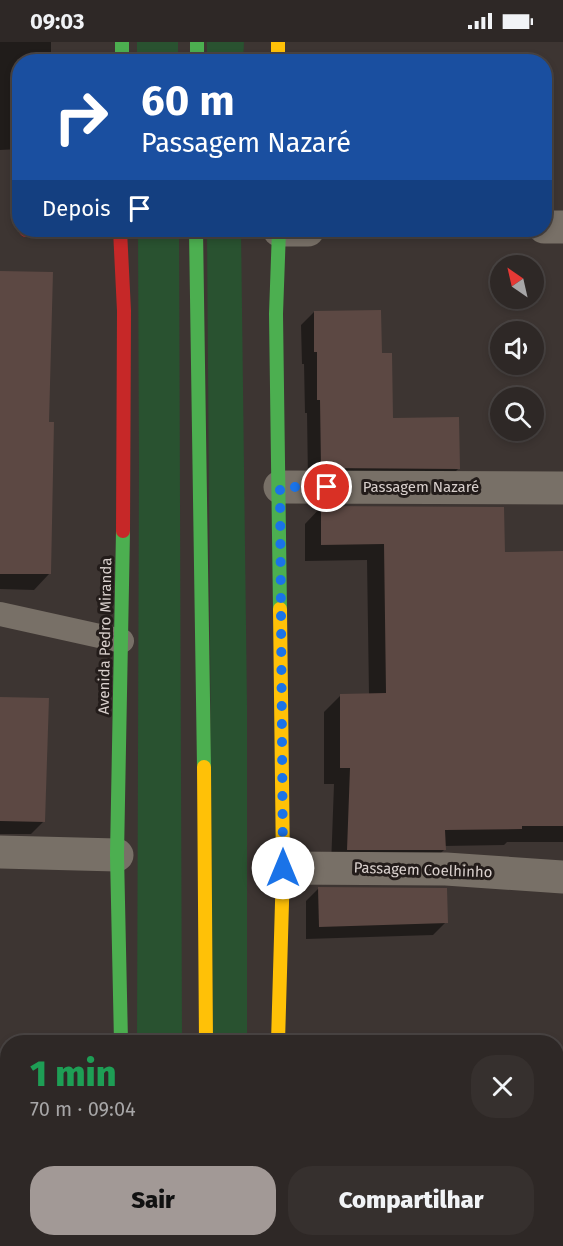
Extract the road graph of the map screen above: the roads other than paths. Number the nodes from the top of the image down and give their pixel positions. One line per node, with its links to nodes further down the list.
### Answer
1 (120, 237): 7 (main road, Avenida Pedro Miranda)
2 (196, 237): 13 (main road)
3 (279, 237): 4 (main road)
4 (280, 487): 5 (street, Passagem Nazaré); 10 (main road)
5 (563, 488)
6 (0, 614): 7 (lane)
7 (122, 641): 9 (main road, Avenida Pedro Miranda)
8 (0, 852): 9 (street)
9 (117, 855): 12 (main road, Avenida Pedro Miranda)
10 (283, 868): 11 (street, Passagem Coelhinho); 14 (main road)
11 (563, 877)
12 (121, 1035)
13 (206, 1035)
14 (278, 1035)

